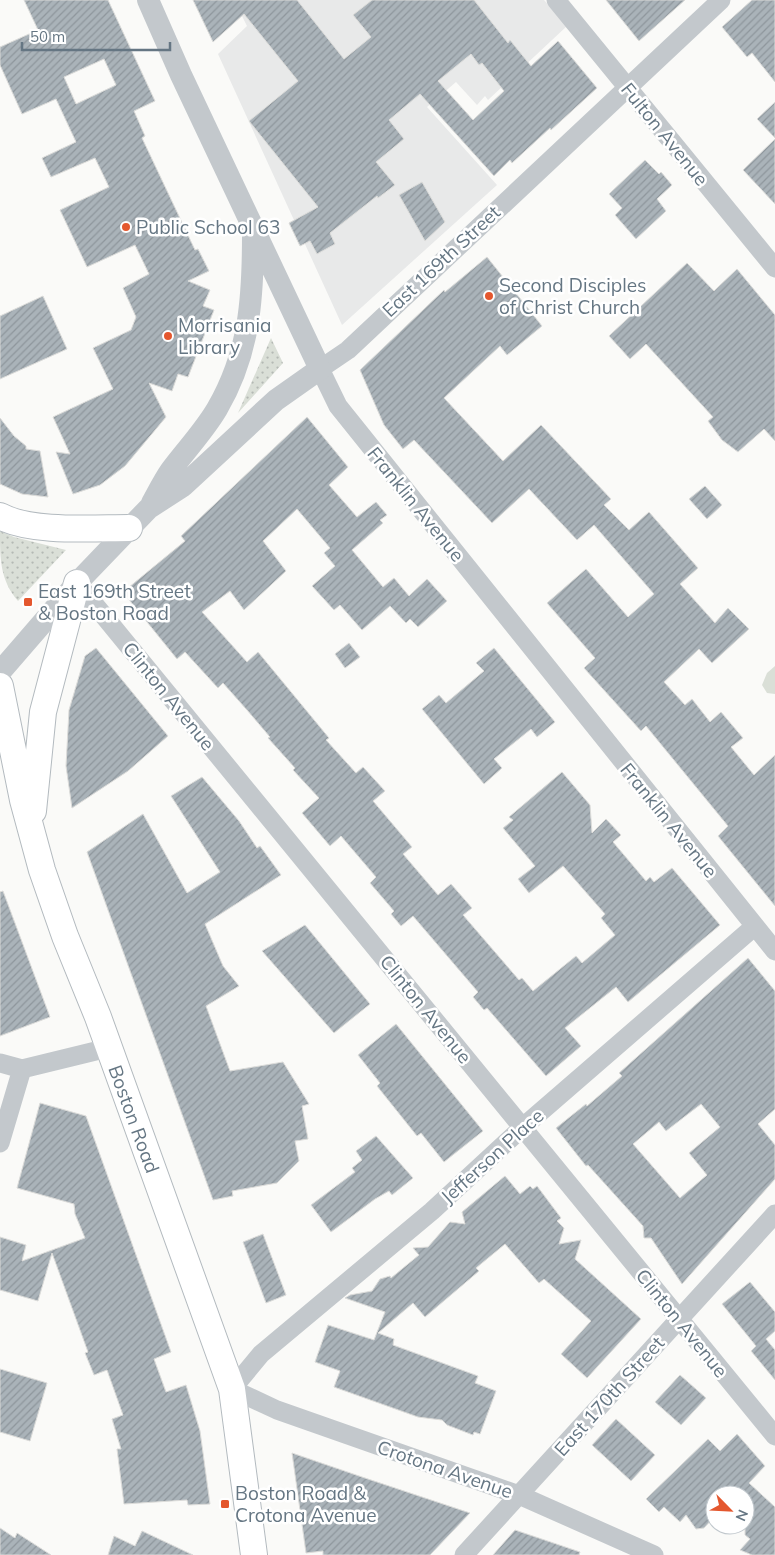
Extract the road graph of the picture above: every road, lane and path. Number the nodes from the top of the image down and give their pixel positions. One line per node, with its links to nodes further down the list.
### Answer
1 (148, 0): 5 (street, Franklin Avenue)
2 (556, 0): 4 (street, Fulton Avenue)
3 (721, 0): 4 (street, East 169th Street)
4 (626, 86): 6 (street, Fulton Avenue); 7 (street, East 169th Street)
5 (253, 229): 7 (street, Franklin Avenue); 8 (street, East 169th Street)
6 (775, 268)
7 (320, 369): 8 (street, East 169th Street); 15 (street, Franklin Avenue)
8 (149, 508): 10 (street, East 169th Street)
9 (0, 516): 10 (main road)
10 (129, 528): 11 (street, East 169th Street)
11 (77, 583): 12 (street, East 169th Street); 14 (main road); 20 (street, Clinton Avenue)
12 (0, 672)
13 (0, 686): 14 (main road, Boston Road)
14 (32, 832): 17 (main road, Boston Road)
15 (755, 926): 16 (street, Franklin Avenue); 20 (street, Jefferson Place)
16 (775, 951)
17 (108, 1048): 19 (street); 24 (main road, Boston Road)
18 (0, 1063): 19 (street)
19 (22, 1069): 21 (street)
20 (523, 1127): 23 (street, Clinton Avenue); 24 (street, Jefferson Place)
21 (0, 1143)
22 (775, 1214): 23 (street, East 170th Street)
23 (679, 1319): 25 (street, Clinton Avenue); 26 (street, East 170th Street)
24 (232, 1389): 26 (street, Crotona Avenue); 27 (main road, Boston Road)
25 (775, 1436)
26 (519, 1495): 28 (street, East 170th Street); 29 (street, Crotona Avenue)
27 (254, 1555)
28 (464, 1555)
29 (654, 1555)

